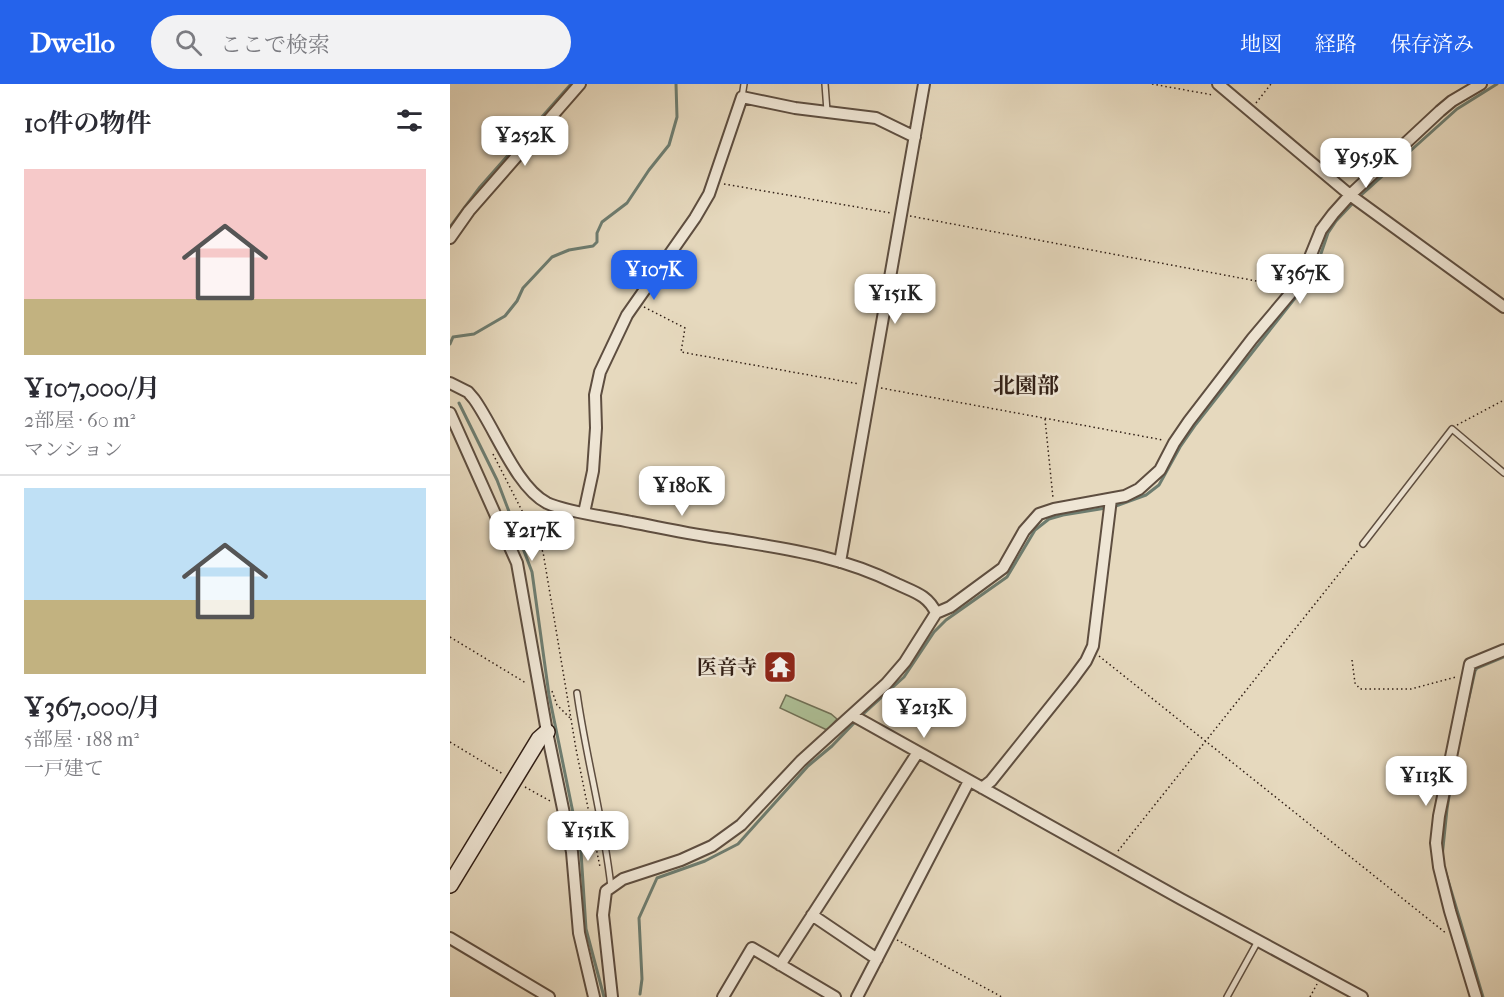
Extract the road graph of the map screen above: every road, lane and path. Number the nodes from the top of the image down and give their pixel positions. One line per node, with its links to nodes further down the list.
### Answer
1 (580, 84): 17 (street)
2 (744, 84): 10 (lane)
3 (825, 84): 12 (lane)
4 (924, 84): 13 (street)
5 (1152, 84): 9 (path)
6 (1218, 84): 11 (street)
7 (1271, 84): 11 (path)
8 (1481, 84): 15 (street)
9 (1215, 95)
10 (742, 97): 12 (street); 14 (street)
11 (1249, 110): 15 (street)
12 (828, 111): 13 (street)
13 (915, 137): 16 (street)
14 (714, 182): 16 (path); 19 (street)
15 (1350, 195): 18 (street); 20 (street)
16 (901, 214): 18 (path); 22 (street)
17 (450, 237)
18 (1296, 288): 27 (street)
19 (636, 303): 22 (path); 32 (street)
20 (1504, 307)
21 (450, 383): 32 (street)
22 (870, 386): 25 (path); 34 (street)
23 (1504, 400): 26 (path)
24 (450, 413): 41 (street)
25 (1045, 418): 27 (path); 31 (path)
26 (1452, 429): 29 (lane); 33 (lane)
27 (1174, 443): 30 (street)
28 (491, 450): 45 (path)
29 (1504, 473)
30 (1111, 499): 31 (street); 37 (street)
31 (1054, 508): 35 (street)
32 (584, 513): 34 (street)
33 (1363, 544): 47 (path)
34 (840, 562): 35 (street)
35 (936, 613): 44 (street)
36 (450, 637): 41 (path)
37 (1092, 649): 47 (path); 50 (street)
38 (1504, 650): 40 (street)
39 (1352, 660): 40 (path)
40 (1468, 674): 58 (street)
41 (538, 686): 46 (street)
42 (551, 691): 45 (path)
43 (577, 693): 54 (lane)
44 (852, 715): 48 (street); 54 (street)
45 (571, 719): 52 (path)
46 (547, 732): 53 (street); 64 (street)
47 (1206, 740): 51 (path); 58 (path)
48 (918, 752): 49 (street); 55 (street)
49 (969, 781): 50 (street); 56 (street)
50 (982, 788): 51 (street)
51 (1112, 859): 59 (street)
52 (602, 876)
53 (450, 885)
54 (611, 887): 65 (street)
55 (812, 915): 60 (street); 61 (street)
56 (889, 935): 60 (street); 69 (path)
57 (450, 939): 63 (street)
58 (1458, 939): 73 (street)
59 (1258, 941): 62 (street); 70 (lane)
60 (877, 959): 68 (street)
61 (780, 964): 66 (street); 67 (street)
62 (1322, 975): 71 (path); 72 (street)
63 (549, 997)
64 (594, 997)
65 (612, 997)
66 (723, 997)
67 (835, 997)
68 (857, 997)
69 (1002, 997)
70 (1227, 997)
71 (1310, 997)
72 (1362, 997)
73 (1476, 997)

